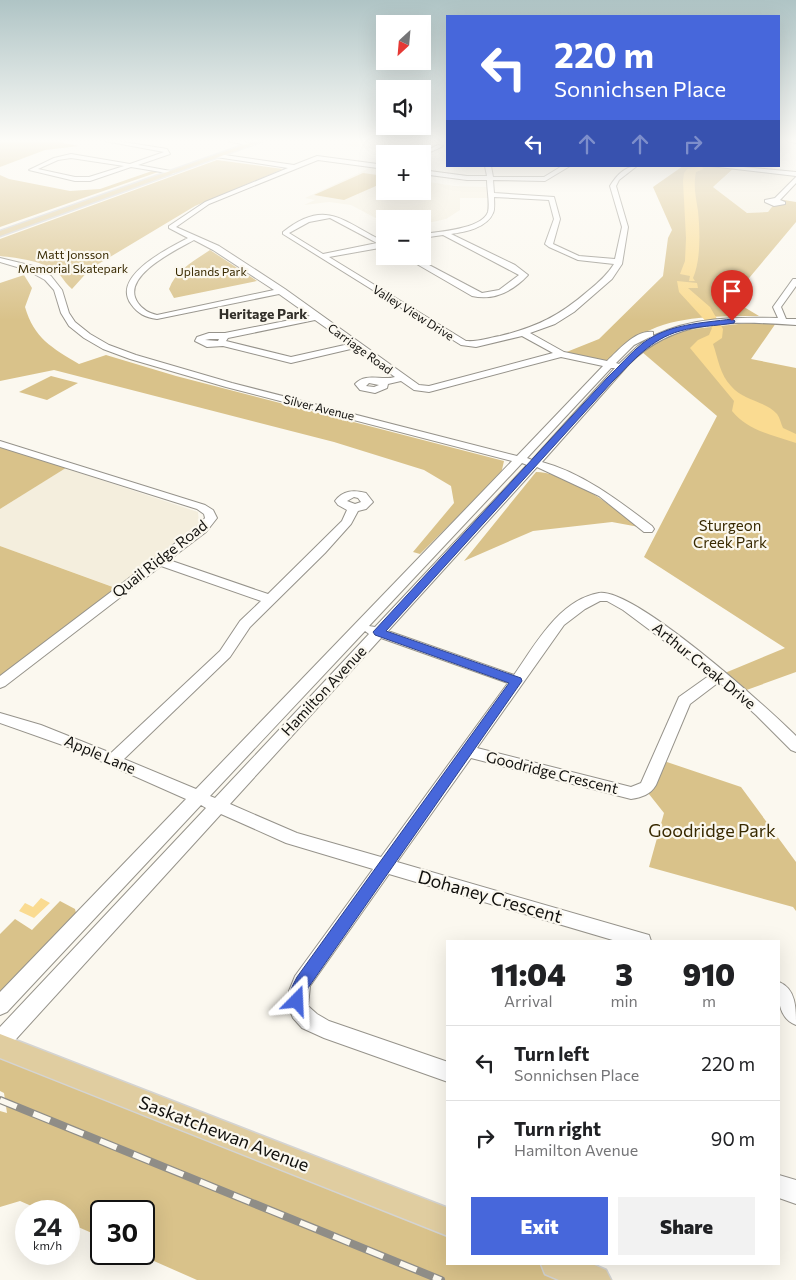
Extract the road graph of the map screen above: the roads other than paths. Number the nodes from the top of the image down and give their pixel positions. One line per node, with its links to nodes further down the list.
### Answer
1 (93, 201): 7 (main road)
2 (213, 201): 9 (street, Carriage Road)
3 (490, 201): 6 (street)
4 (553, 201): 14 (street)
5 (618, 201): 14 (street, Valley View Drive)
6 (442, 233): 8 (street); 15 (street)
7 (0, 234)
8 (431, 235)
9 (194, 237): 17 (street, Carriage Road); 17 (street)
10 (376, 240): 12 (street, Valley View Drive)
11 (376, 246): 12 (street)
12 (322, 256): 23 (street, Valley View Drive)
13 (0, 261): 31 (street, Silver Avenue)
14 (619, 262): 23 (street, Valley View Drive)
15 (422, 265)
16 (796, 281): 20 (street)
17 (282, 292): 18 (street, Carriage Road)
18 (316, 317): 24 (street, Carriage Road); 24 (street)
19 (796, 318): 20 (street, Hamilton Avenue)
20 (782, 319): 21 (street, Hamilton Avenue); 22 (street, Hamilton Avenue)
21 (796, 322)
22 (691, 324): 26 (street, Hamilton Avenue); 27 (street, Hamilton Avenue)
23 (523, 333): 25 (street)
24 (356, 345): 28 (street, Carriage Road)
25 (561, 354): 26 (street); 28 (street, Carriage Road)
26 (610, 364): 27 (street); 31 (street, Hamilton Avenue)
27 (622, 367): 32 (street, Hamilton Avenue)
28 (401, 378): 29 (street)
29 (383, 382)
30 (0, 444): 35 (street, Quail Ridge Road)
31 (521, 460): 32 (street, Silver Avenue); 37 (street, Hamilton Avenue)
32 (535, 463): 34 (street, Silver Avenue); 38 (street, Hamilton Avenue)
33 (353, 508): 36 (street)
34 (648, 529)
35 (159, 561): 36 (street); 41 (street, Quail Ridge Road)
36 (269, 599): 45 (street)
37 (362, 627): 38 (street); 46 (street, Hamilton Avenue)
38 (379, 632): 40 (street); 47 (street, Hamilton Avenue)
39 (720, 675): 40 (street, Arthur Creak Drive); 43 (street, Arthur Creak Drive); 44 (street, Goodridge Crescent)
40 (516, 681): 44 (street)
41 (0, 683)
42 (0, 718): 45 (street, Apple Lane)
43 (796, 746)
44 (467, 751): 48 (street)
45 (113, 760): 46 (street, Apple Lane)
46 (198, 798): 47 (street, Dohaney Crescent); 51 (street, Hamilton Avenue)
47 (218, 807): 48 (street, Dohaney Crescent); 53 (street, Hamilton Avenue)
48 (385, 867): 49 (street, Dohaney Crescent); 55 (street)
49 (639, 940)
50 (780, 992): 52 (street)
51 (0, 1006)
52 (796, 1016)
53 (0, 1042)
54 (0, 1046): 58 (main road, Saskatchewan Avenue)
55 (446, 1071)
56 (780, 1186): 57 (street)
57 (796, 1192)
58 (446, 1221)
59 (558, 1265): 60 (main road)
60 (596, 1280)

